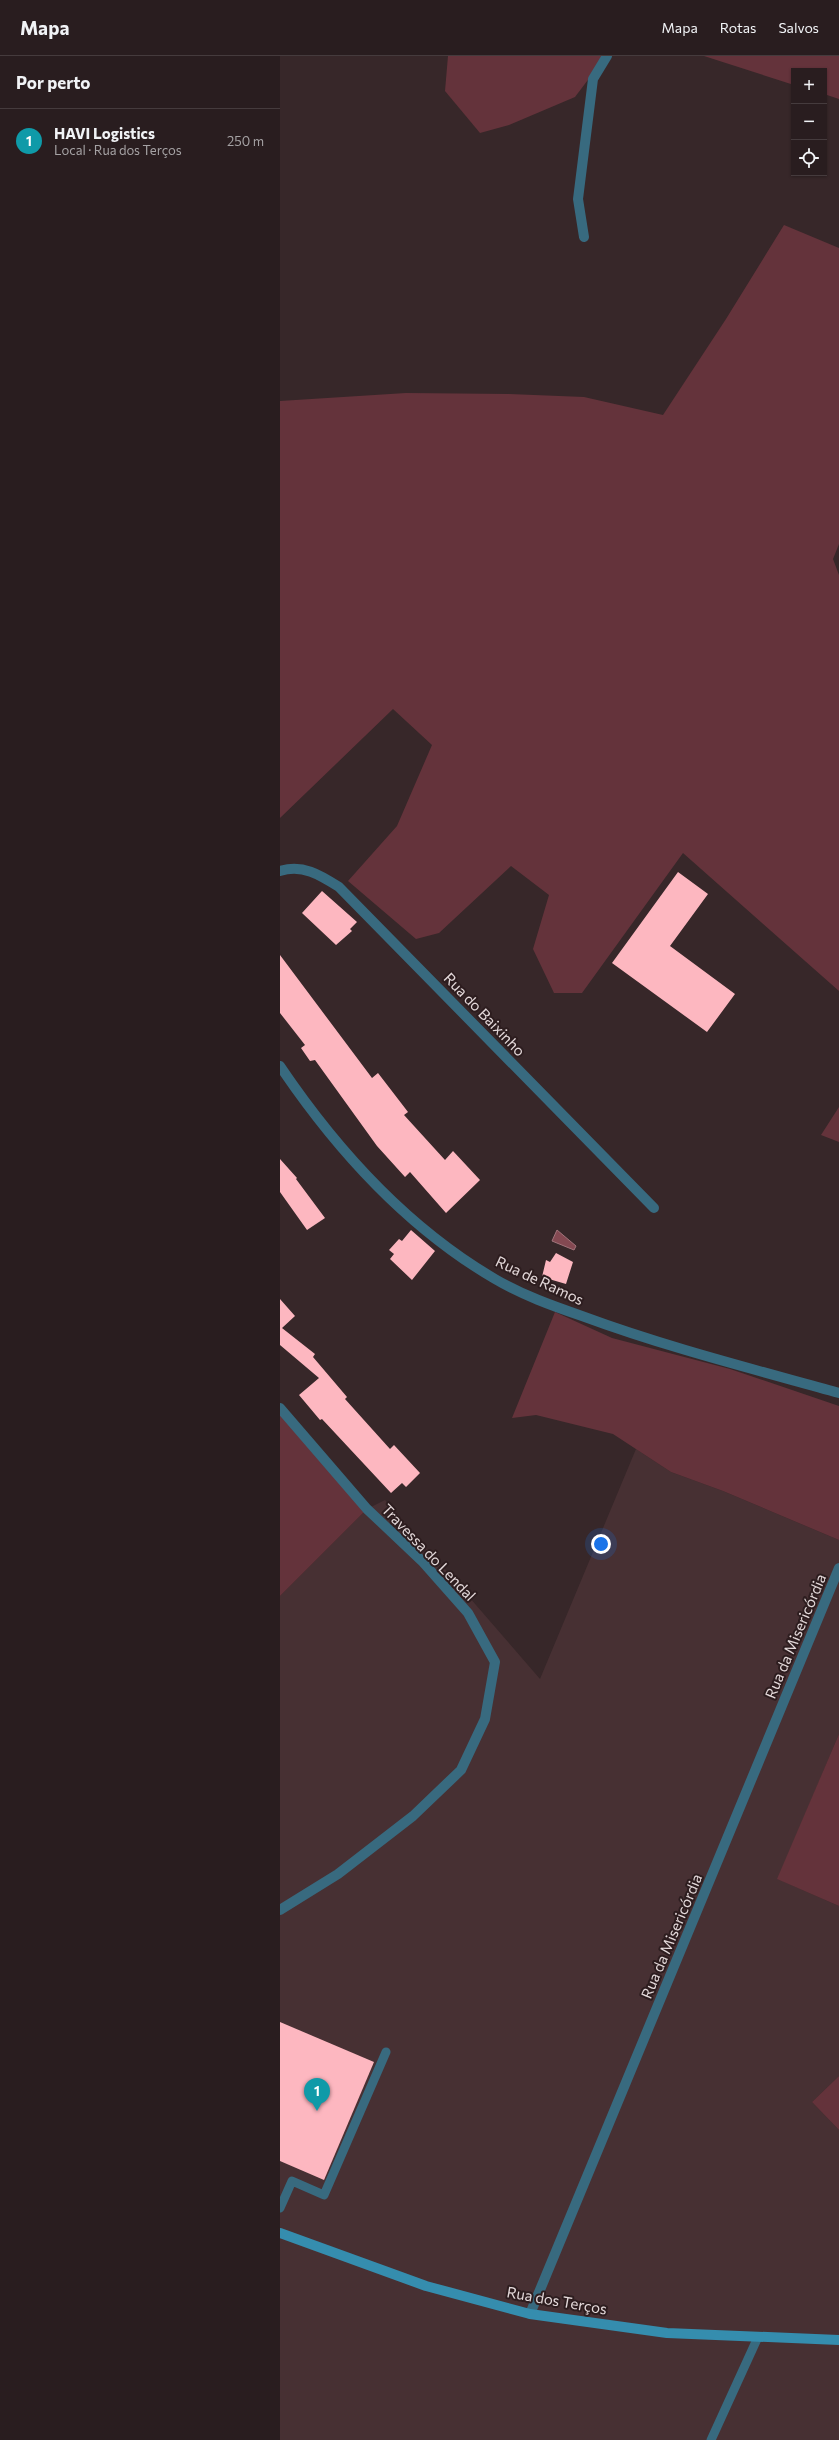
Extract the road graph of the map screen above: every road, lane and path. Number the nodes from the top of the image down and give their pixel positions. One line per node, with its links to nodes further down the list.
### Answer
1 (607, 56): 2 (street)
2 (584, 237)
3 (280, 871): 5 (street, Rua do Baixinho)
4 (280, 1066): 6 (street, Rua de Ramos)
5 (654, 1208)
6 (839, 1393)
7 (280, 1408): 9 (street, Travessa do Lendal)
8 (839, 1568): 13 (street, Rua da Misericórdia)
9 (280, 1910)
10 (386, 2052): 11 (lane)
11 (280, 2208)
12 (280, 2233): 13 (street, Rua dos Terços)
13 (530, 2314): 14 (street, Rua dos Terços)
14 (758, 2337): 15 (street, Rua dos Terços); 16 (lane)
15 (839, 2340)
16 (711, 2440)

